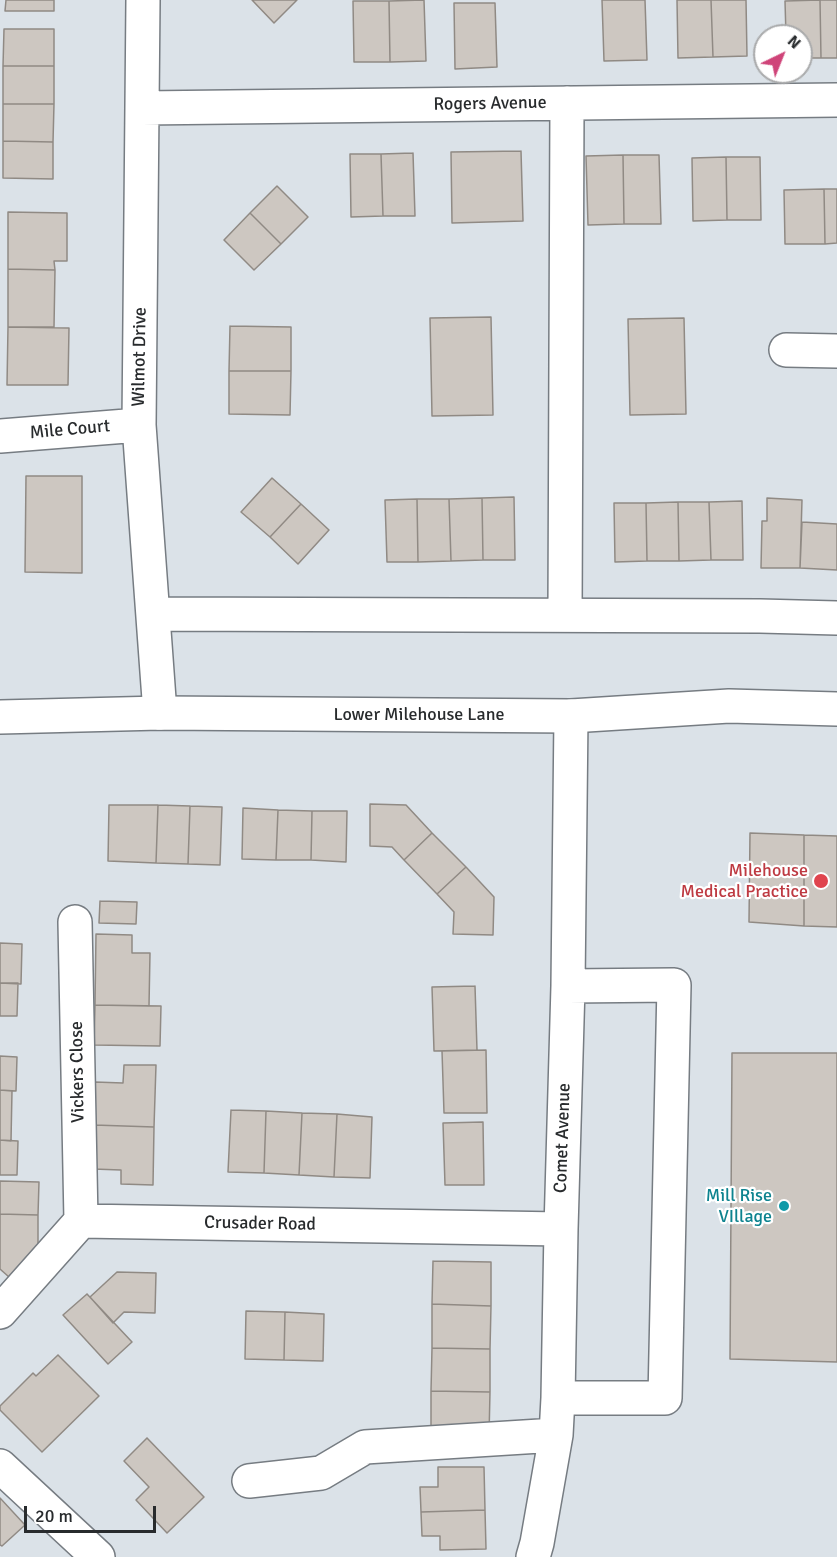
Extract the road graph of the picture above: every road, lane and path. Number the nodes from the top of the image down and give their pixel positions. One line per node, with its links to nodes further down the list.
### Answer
1 (143, 0): 4 (street, Wilmot Drive)
2 (837, 100): 3 (street, Rogers Avenue)
3 (567, 103): 4 (street, Rogers Avenue); 10 (street)
4 (142, 108): 7 (street, Wilmot Drive)
5 (786, 350): 6 (street)
6 (837, 351)
7 (140, 425): 8 (street, Mile Court); 9 (street, Wilmot Drive)
8 (0, 436)
9 (153, 614): 10 (street); 13 (street, Wilmot Drive)
10 (565, 615): 11 (street)
11 (837, 618)
12 (837, 709): 14 (street, Lower Milehouse Lane)
13 (160, 713): 14 (street, Lower Milehouse Lane); 15 (street, Lower Milehouse Lane)
14 (571, 716): 17 (street, Comet Avenue)
15 (0, 717)
16 (75, 922): 18 (street, Vickers Close)
17 (568, 986): 19 (street, Comet Avenue); 21 (street)
18 (81, 1221): 19 (street, Crusader Road); 20 (street)
19 (561, 1229): 21 (street, Comet Avenue)
20 (0, 1312)
21 (558, 1398): 22 (street, Comet Avenue)
22 (556, 1435): 24 (street); 26 (street, Comet Avenue)
23 (0, 1466): 25 (street)
24 (249, 1481)
25 (98, 1557)
26 (533, 1557)

